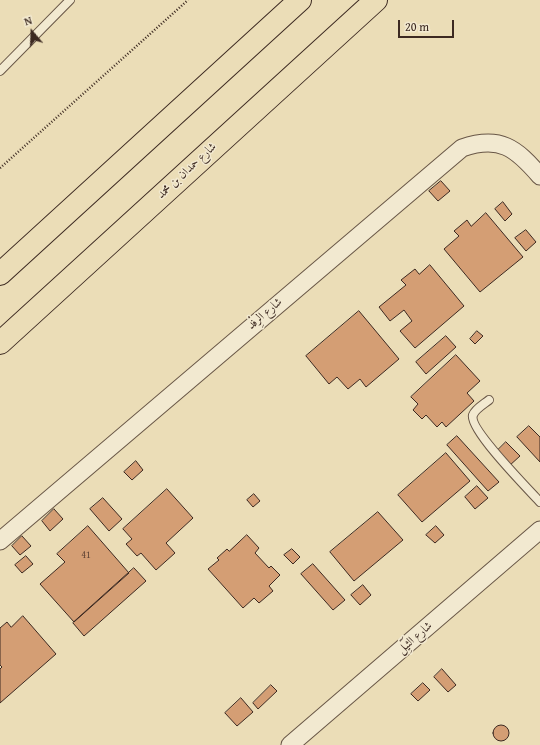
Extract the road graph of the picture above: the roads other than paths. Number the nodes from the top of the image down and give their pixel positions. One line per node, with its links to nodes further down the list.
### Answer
1 (70, 0): 4 (lane)
2 (300, 0): 6 (main road)
3 (376, 0): 7 (main road, شارع حمدان بن محمد)
4 (0, 72)
5 (540, 176): 11 (street, شارع الرِفْد)
6 (0, 274)
7 (0, 343)
8 (488, 400): 9 (lane)
9 (540, 502)
10 (540, 530): 12 (street, شارع الثَيِّل)
11 (0, 541)
12 (294, 744)

